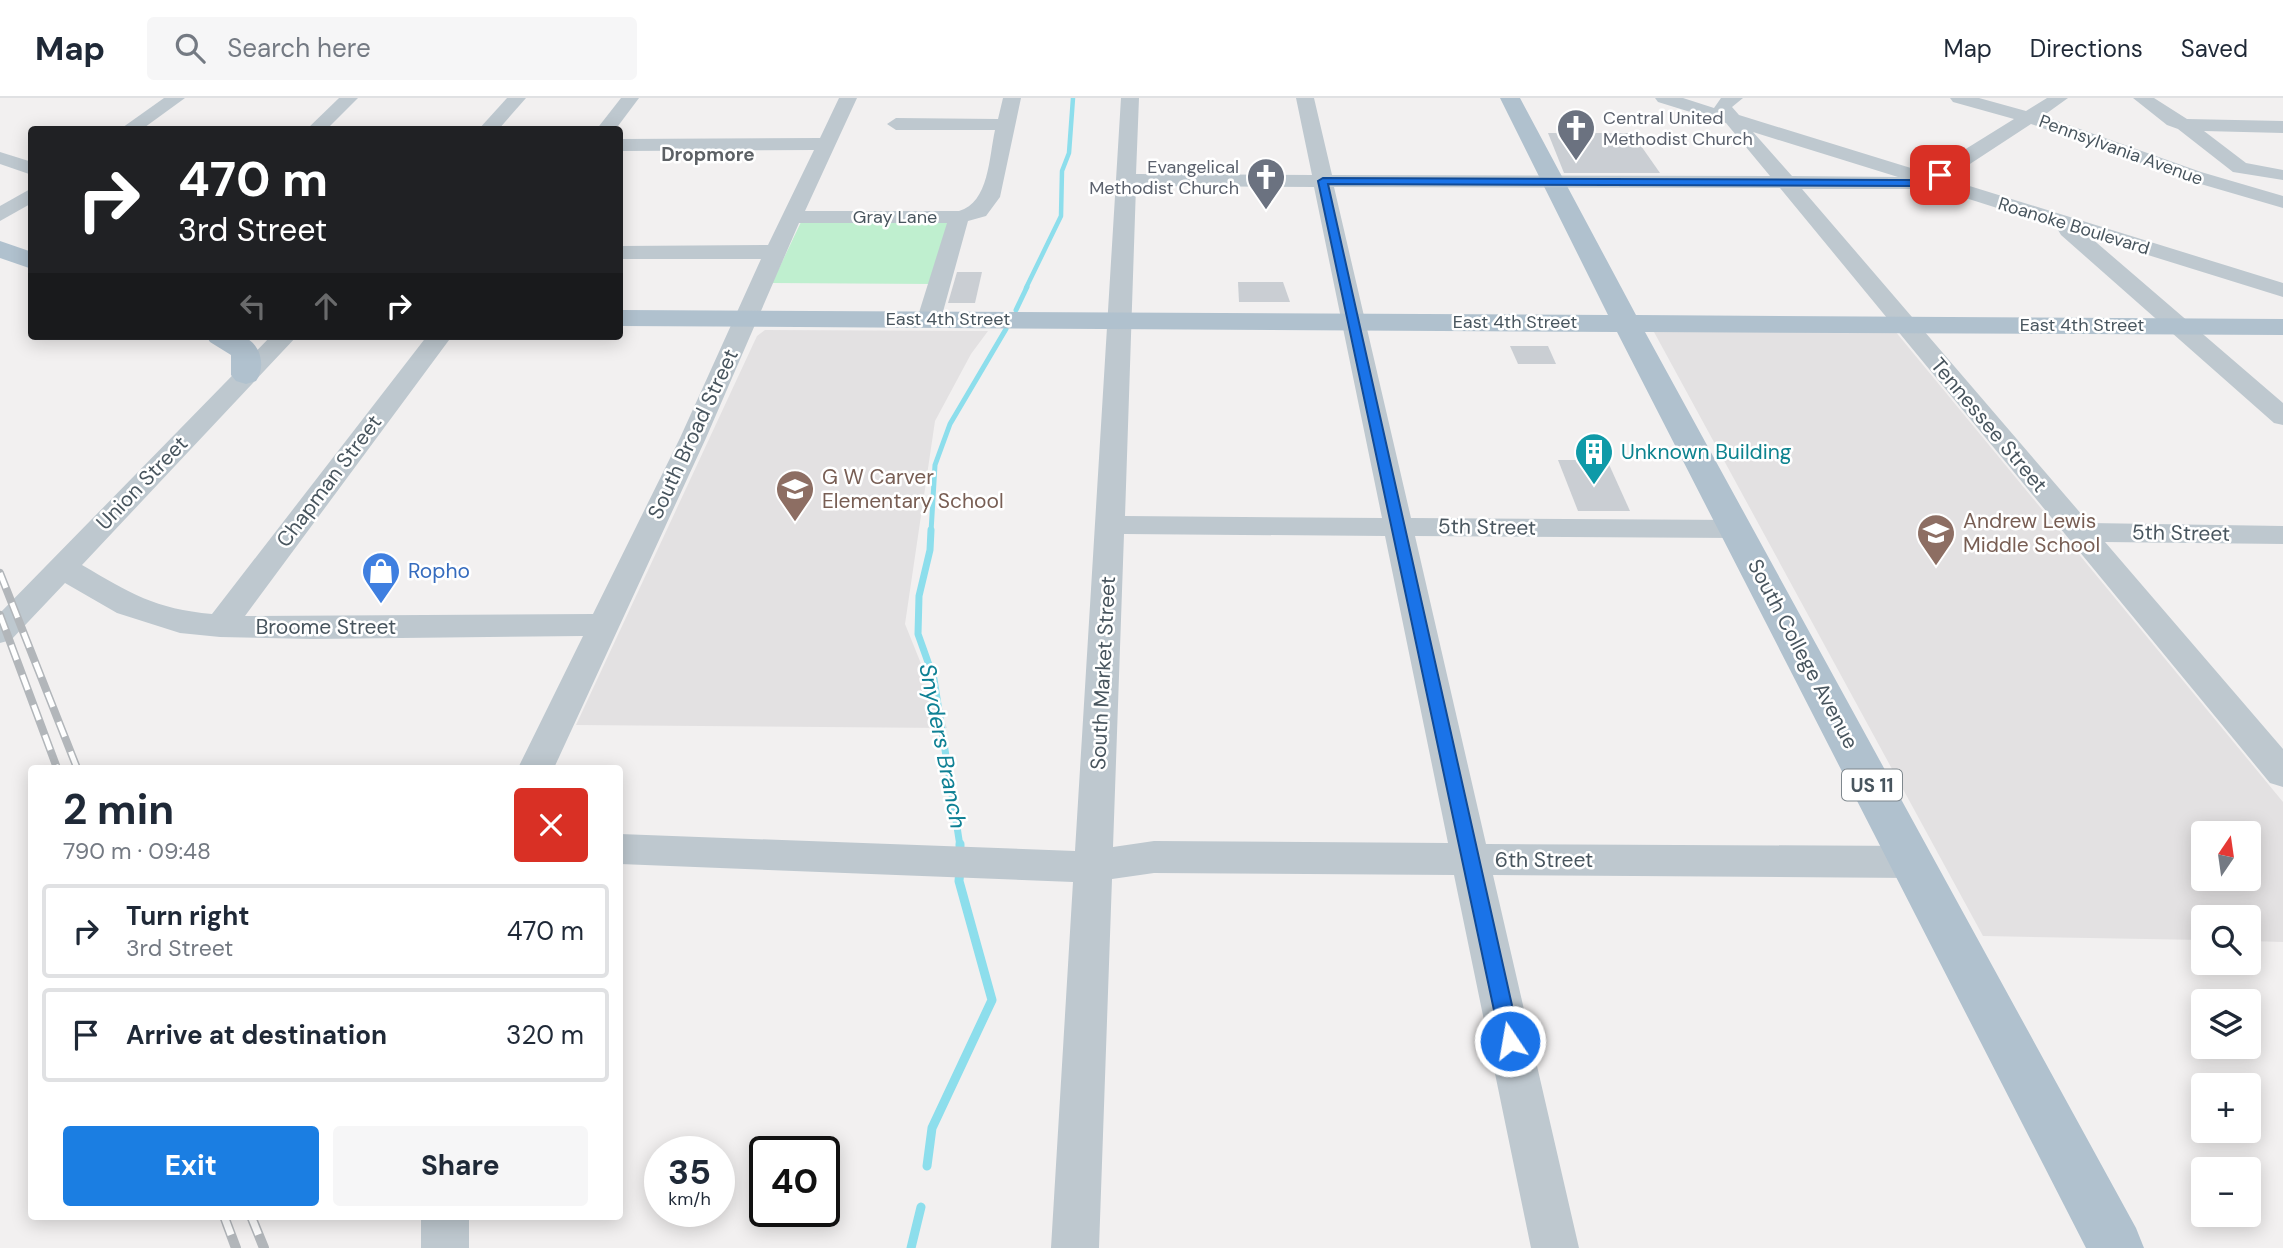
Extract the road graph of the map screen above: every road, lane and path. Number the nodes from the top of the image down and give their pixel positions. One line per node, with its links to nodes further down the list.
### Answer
1 (176, 98): 20 (street)
2 (349, 98): 21 (street)
3 (517, 98): 22 (street)
4 (630, 98): 23 (street)
5 (848, 98): 25 (street, South Broad Street)
6 (1012, 98): 18 (street)
7 (1130, 98): 31 (street, South Market Street)
8 (1305, 98): 32 (street)
9 (1510, 98): 33 (main road, South College Avenue / US 11)
10 (1664, 98): 15 (street, Roanoke Boulevard)
11 (1689, 98): 15 (street, Roanoke Boulevard)
12 (1959, 98): 16 (street, Pennsylvania Avenue)
13 (2059, 98): 16 (street)
14 (2142, 98): 19 (street)
15 (1730, 109): 30 (street, Roanoke Boulevard); 34 (street, Tennessee Street)
16 (2029, 117): 30 (street); 36 (street, Pennsylvania Avenue)
17 (896, 124): 18 (street)
18 (1006, 125): 38 (street, Gray Lane)
19 (2185, 125): 24 (street); 29 (street)
20 (134, 126)
21 (319, 126)
22 (491, 126)
23 (608, 126)
24 (2283, 127)
25 (826, 144): 26 (street); 39 (street, South Broad Street)
26 (623, 145)
27 (0, 158): 28 (street)
28 (28, 168)
29 (2278, 175)
30 (1934, 178): 34 (street); 40 (street, Roanoke Boulevard)
31 (1126, 180): 32 (street); 50 (street, South Market Street)
32 (1323, 181): 33 (street); 51 (street)
33 (1555, 183): 34 (street); 52 (main road, South College Avenue / US 11)
34 (1786, 183): 53 (street, Tennessee Street)
35 (28, 197): 37 (street)
36 (2283, 202)
37 (0, 215)
38 (959, 217): 39 (street, Gray Lane); 49 (street)
39 (791, 218): 43 (street, South Broad Street)
40 (2065, 219): 45 (street, Roanoke Boulevard); 46 (street, Roanoke Boulevard); 54 (street)
41 (0, 249): 44 (main road)
42 (623, 252): 43 (street)
43 (775, 252): 48 (street, South Broad Street)
44 (28, 260)
45 (2283, 281)
46 (2283, 290)
47 (623, 318): 48 (main road, East 4th Street)
48 (746, 318): 49 (main road, East 4th Street); 67 (street, South Broad Street)
49 (929, 319): 50 (main road, East 4th Street)
50 (1120, 320): 51 (main road, East 4th Street); 61 (street, South Market Street)
51 (1353, 321): 52 (main road, East 4th Street); 62 (street)
52 (1627, 323): 53 (main road, East 4th Street); 63 (main road, South College Avenue / US 11)
53 (1905, 324): 54 (main road, East 4th Street); 64 (street, Tennessee Street)
54 (2178, 326): 55 (main road, East 4th Street); 60 (street)
55 (2283, 327)
56 (227, 340): 59 (main road)
57 (281, 340): 59 (street, Union Street)
58 (437, 340): 68 (street, Chapman Street)
59 (246, 375): 66 (street, Union Street)
60 (2283, 417)
61 (1111, 525): 62 (street, 5th Street); 75 (street, South Market Street)
62 (1398, 527): 63 (street, 5th Street); 73 (street)
63 (1737, 529): 74 (main road, South College Avenue / US 11)
64 (2079, 532): 65 (street, 5th Street); 71 (street, Tennessee Street)
65 (2283, 535)
66 (62, 567): 68 (street, Broome Street); 69 (street, Union Street)
67 (603, 625): 68 (street, Broome Street); 70 (street, South Broad Street)
68 (220, 626)
69 (0, 632)
70 (537, 765)
71 (2283, 773)
72 (623, 849): 75 (street, 6th Street)
73 (1470, 859): 74 (street, 6th Street); 75 (street, 6th Street); 79 (street)
74 (1913, 862): 80 (main road, South College Avenue / US 11)
75 (1092, 866): 78 (street, South Market Street)
76 (445, 1220): 77 (street)
77 (445, 1248)
78 (1075, 1248)
79 (1555, 1248)
80 (2116, 1248)

